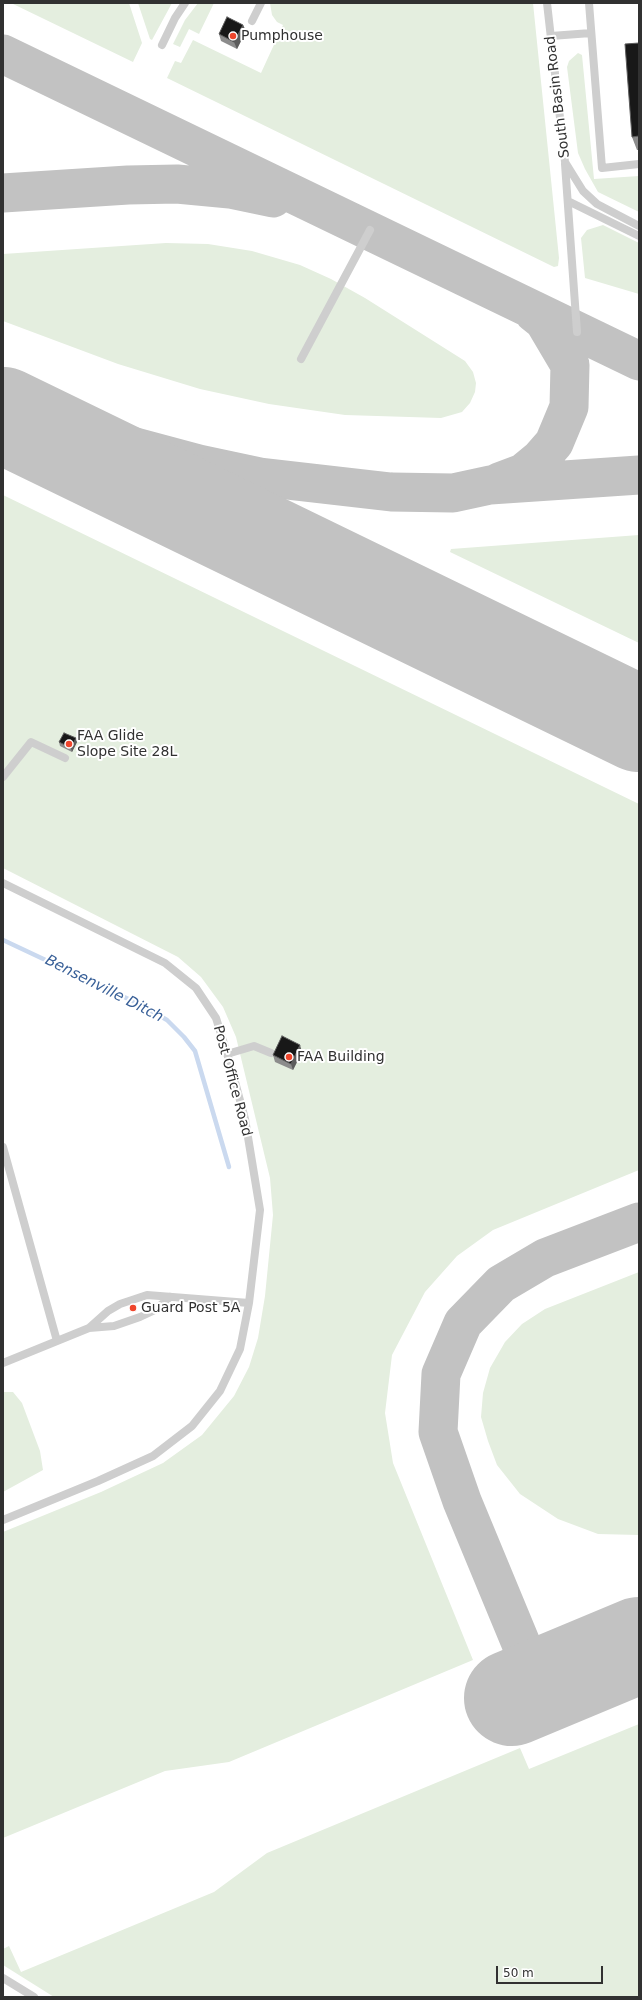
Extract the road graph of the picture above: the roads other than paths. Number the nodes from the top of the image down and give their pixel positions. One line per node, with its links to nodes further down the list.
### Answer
1 (185, 3): 8 (lane)
2 (261, 3): 5 (lane)
3 (547, 3): 7 (lane, South Basin Road)
4 (589, 3): 6 (lane)
5 (252, 21)
6 (591, 33): 7 (lane); 10 (lane)
7 (551, 36): 9 (lane, South Basin Road)
8 (162, 45)
9 (565, 162): 11 (lane); 12 (lane, South Basin Road)
10 (639, 164)
11 (568, 201): 14 (lane); 15 (lane)
12 (639, 226)
13 (370, 230): 16 (lane)
14 (639, 236)
15 (577, 332)
16 (301, 359)
17 (64, 758): 18 (lane)
18 (3, 777)
19 (3, 883): 21 (lane, Post Office Road)
20 (270, 1053): 21 (lane)
21 (227, 1054): 24 (lane, Post Office Road)
22 (3, 1147): 26 (lane)
23 (170, 1298): 24 (lane); 25 (lane); 25 (lane)
24 (249, 1303): 28 (lane, Post Office Road)
25 (88, 1328): 26 (lane)
26 (57, 1341): 27 (lane)
27 (3, 1363)
28 (3, 1520)
29 (3, 1978): 30 (lane)
30 (34, 1997)

